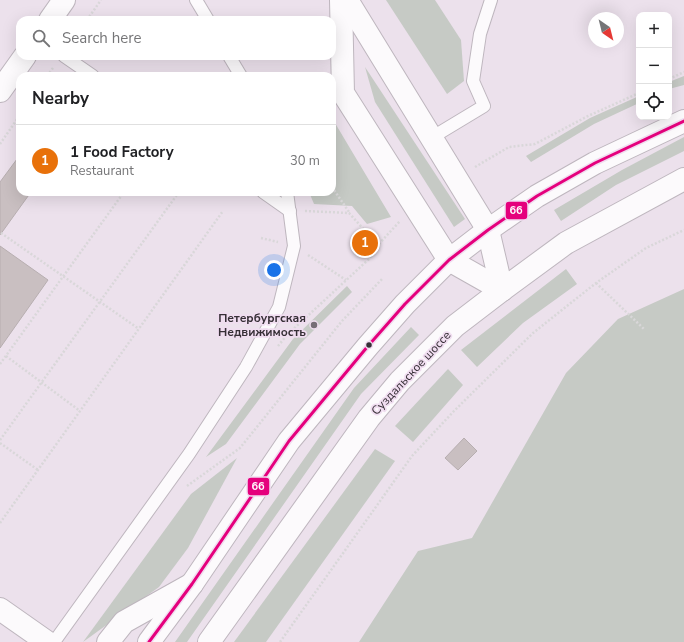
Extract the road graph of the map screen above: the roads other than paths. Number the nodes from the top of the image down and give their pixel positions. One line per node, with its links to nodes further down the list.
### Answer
1 (64, 0): 6 (main road)
2 (196, 0): 7 (lane)
3 (341, 0): 21 (main road)
4 (347, 0): 15 (main road)
5 (491, 0): 15 (lane)
6 (53, 16)
7 (206, 16)
8 (22, 60): 13 (main road)
9 (70, 60): 11 (lane)
10 (231, 60): 12 (lane)
11 (87, 72)
12 (239, 72)
13 (0, 91)
14 (684, 121): 20 (main road)
15 (431, 138): 20 (main road)
16 (684, 179): 22 (main road, Суздальское шоссе)
17 (269, 196): 19 (lane)
18 (288, 196): 19 (lane)
19 (290, 211): 26 (lane)
20 (488, 230): 21 (main road); 22 (main road)
21 (449, 260): 22 (main road); 23 (main road)
22 (502, 290): 29 (main road, Суздальское шоссе)
23 (192, 584): 27 (main road); 28 (main road)
24 (0, 609): 25 (main road)
25 (47, 642)
26 (54, 642)
27 (108, 642)
28 (149, 642)
29 (210, 642)

